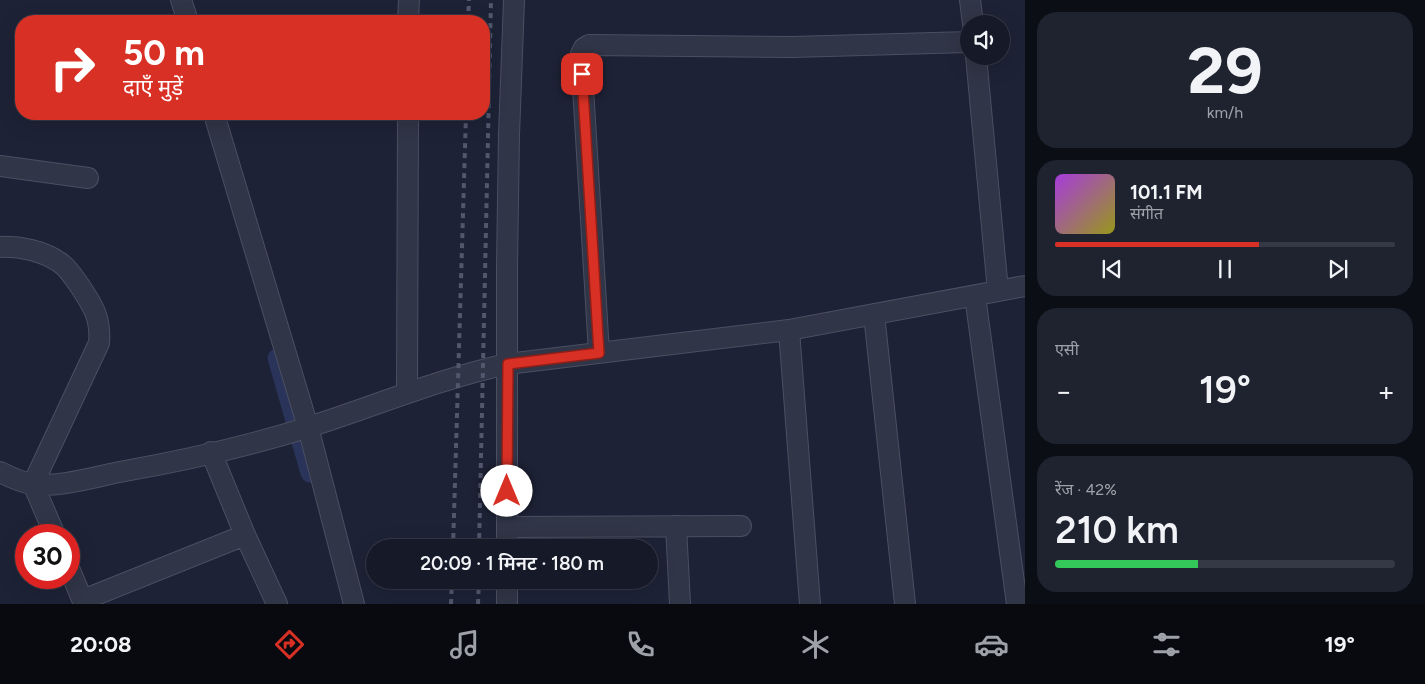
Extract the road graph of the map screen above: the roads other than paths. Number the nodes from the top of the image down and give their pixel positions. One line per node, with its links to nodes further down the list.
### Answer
1 (181, 0): 5 (street)
2 (409, 0): 6 (street)
3 (514, 0): 21 (street)
4 (970, 0): 7 (street)
5 (186, 15)
6 (408, 15)
7 (972, 15)
8 (960, 42): 20 (street)
9 (977, 65): 16 (street)
10 (216, 120): 23 (street)
11 (408, 120): 22 (street)
12 (0, 166): 13 (street)
13 (88, 178)
14 (0, 247): 26 (street)
15 (1025, 286): 16 (street)
16 (998, 291): 17 (street)
17 (975, 296): 18 (street); 42 (street)
18 (874, 314): 19 (street); 41 (street)
19 (789, 330): 20 (street); 40 (street)
20 (599, 353): 21 (street)
21 (508, 364): 22 (street); 30 (street)
22 (407, 393): 23 (street)
23 (303, 428): 24 (street); 37 (street)
24 (211, 452): 26 (street); 31 (street)
25 (0, 472): 26 (street)
26 (33, 484): 27 (street)
27 (50, 524)
28 (676, 526): 29 (street); 30 (street); 39 (street)
29 (741, 526)
30 (507, 527): 32 (street)
31 (245, 535): 35 (street); 36 (street)
32 (507, 539)
33 (78, 589): 35 (street)
34 (507, 589): 38 (street)
35 (84, 602)
36 (277, 604)
37 (354, 604)
38 (507, 604)
39 (680, 604)
40 (810, 604)
41 (905, 604)
42 (1017, 604)

